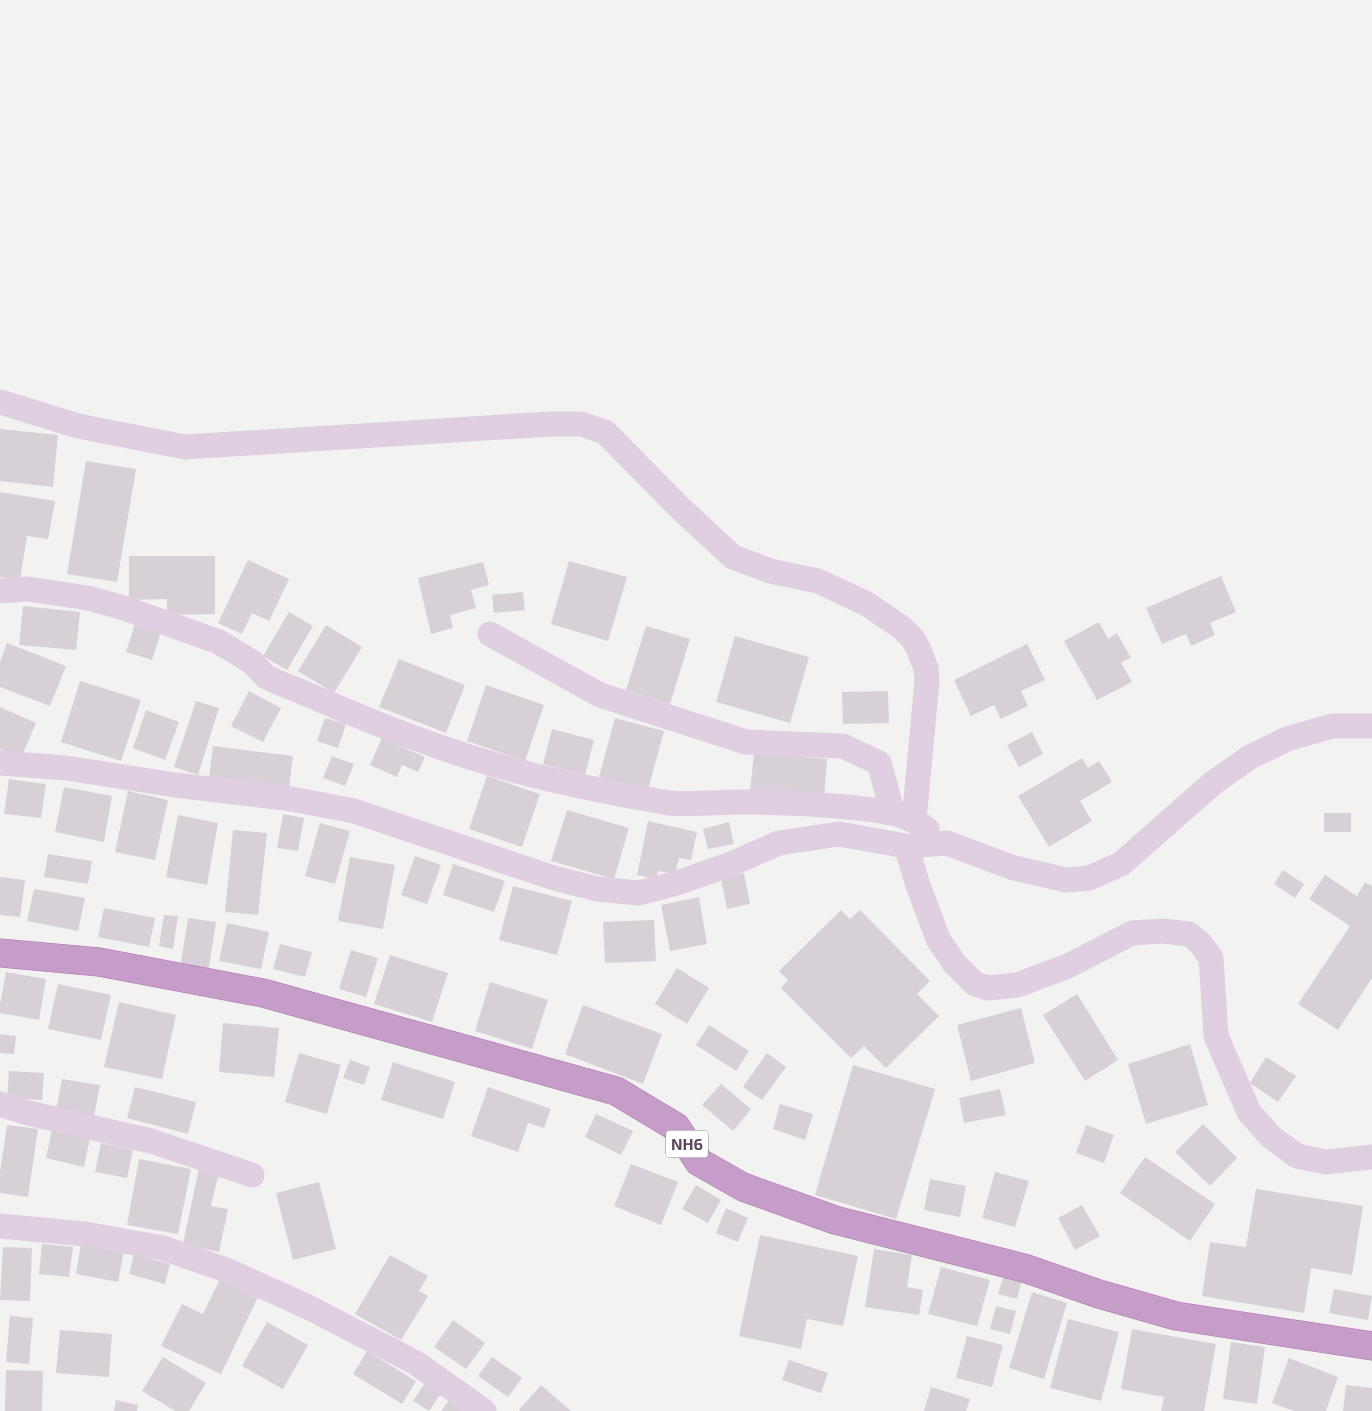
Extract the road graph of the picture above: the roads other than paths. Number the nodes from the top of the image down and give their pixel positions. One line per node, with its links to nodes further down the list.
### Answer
1 (0, 402): 6 (street)
2 (0, 592): 6 (street)
3 (490, 634): 6 (street)
4 (1372, 726): 7 (street)
5 (0, 763): 8 (street)
6 (904, 816): 7 (street)
7 (947, 843): 8 (street)
8 (906, 846): 11 (street)
9 (0, 953): 14 (highway, NH6)
10 (0, 1104): 12 (street)
11 (1372, 1157)
12 (252, 1175)
13 (0, 1226): 15 (street)
14 (1372, 1346)
15 (484, 1411)

